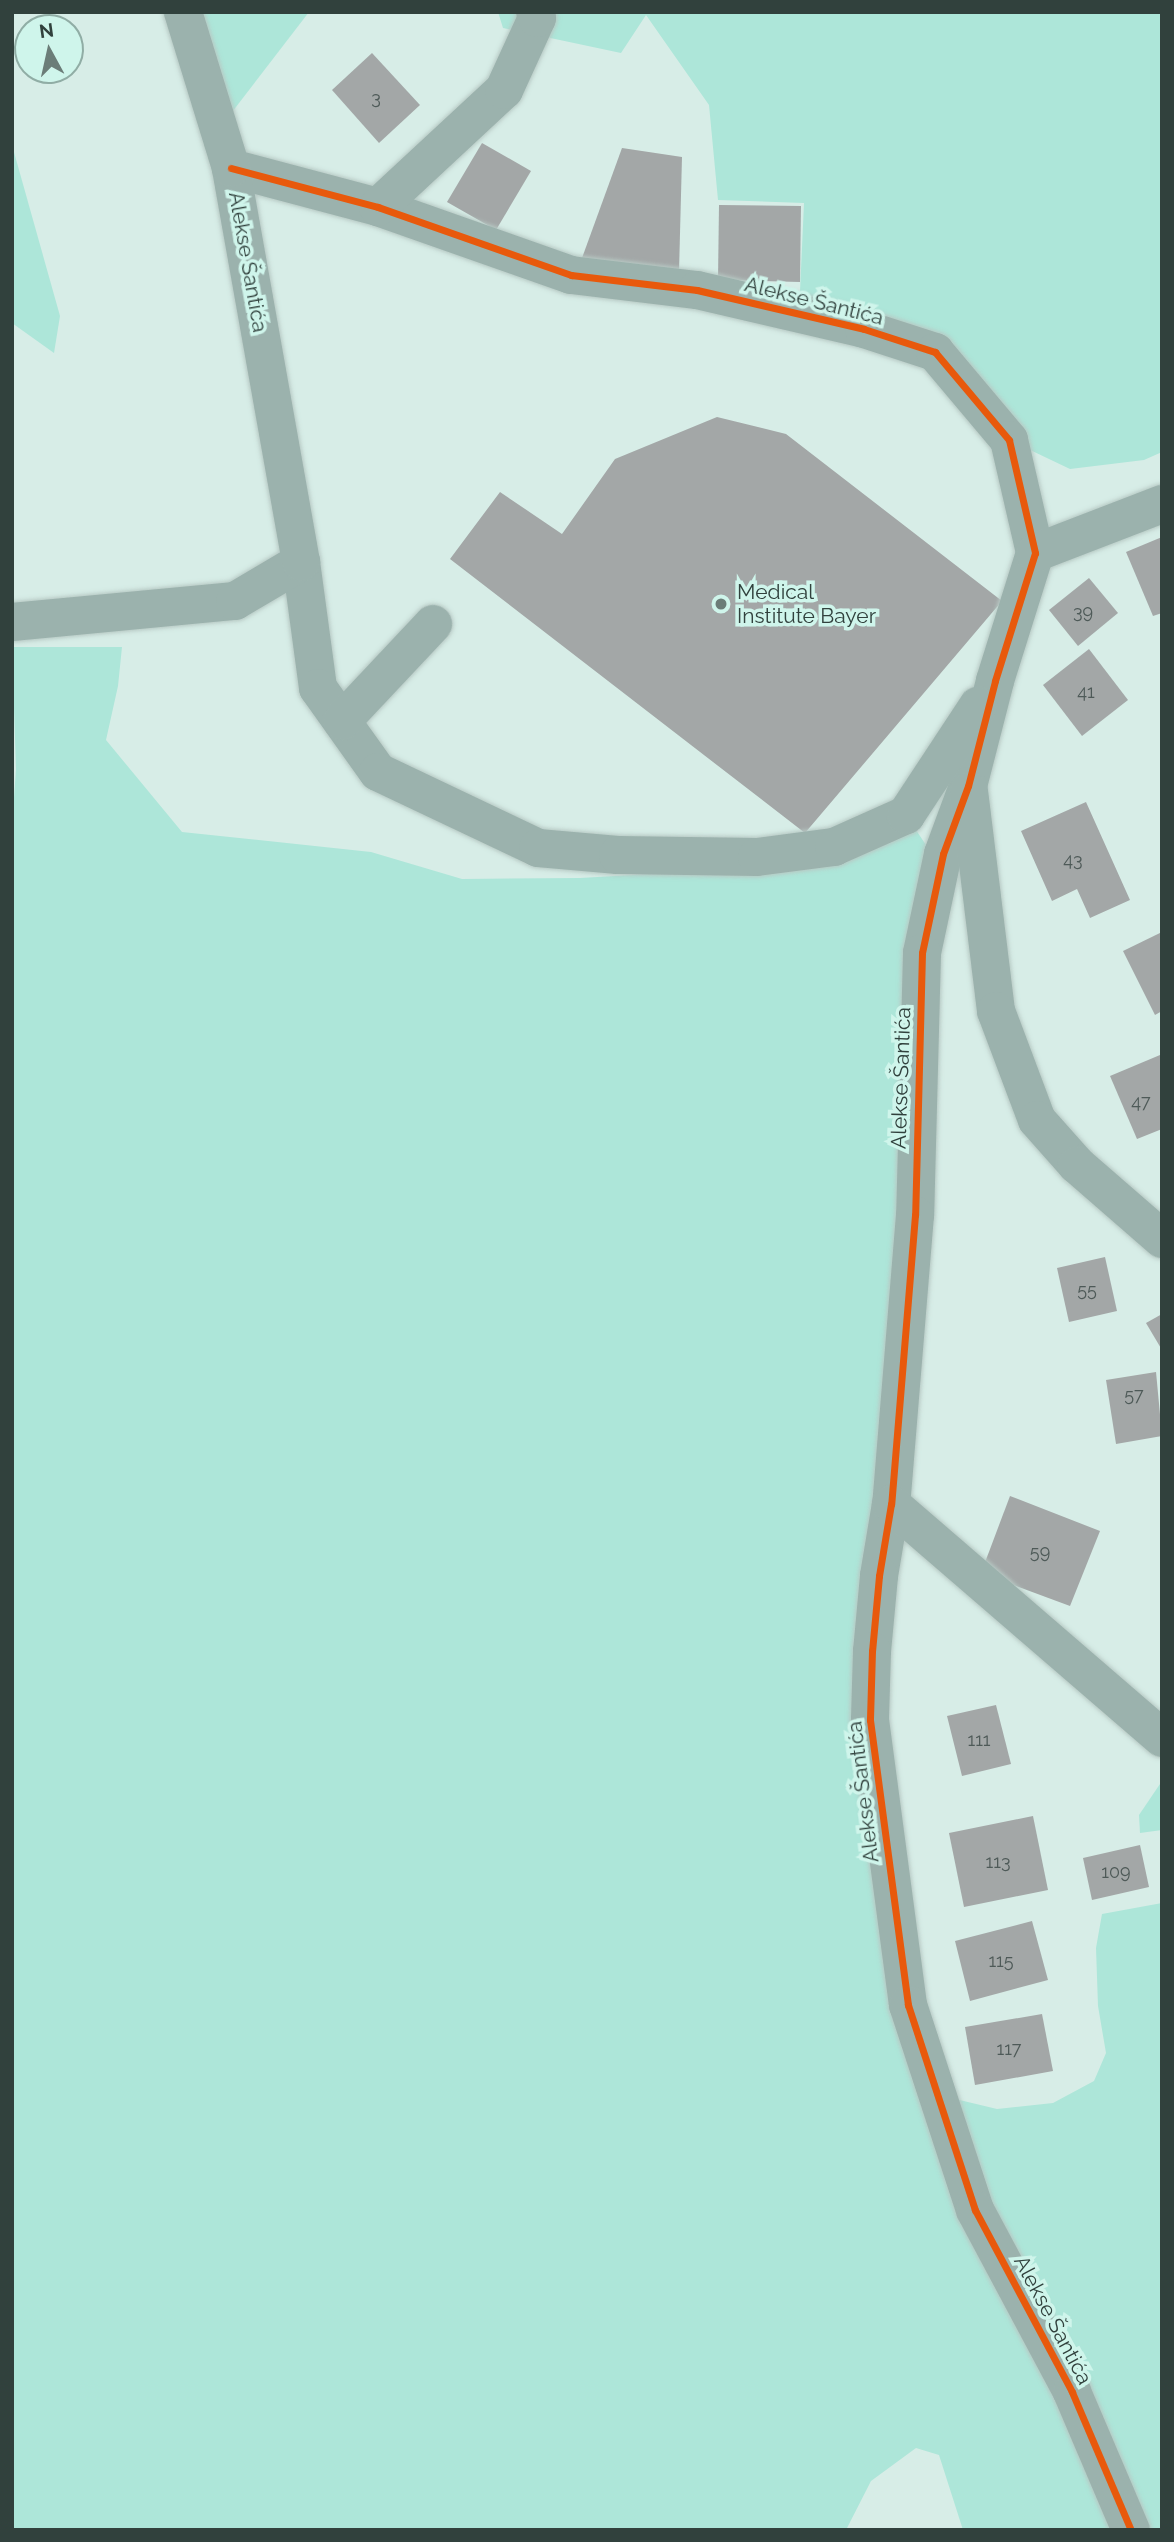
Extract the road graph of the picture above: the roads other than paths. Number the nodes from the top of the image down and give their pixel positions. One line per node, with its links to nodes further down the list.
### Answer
1 (183, 12): 3 (street, Alekse Šantića)
2 (535, 12): 4 (street)
3 (231, 168): 4 (street, Alekse Šantića); 7 (street, Alekse Šantića)
4 (377, 207): 6 (street, Alekse Šantića)
5 (1162, 504): 6 (street)
6 (1035, 553): 10 (street, Alekse Šantića)
7 (301, 562): 8 (street); 11 (street, Alekse Šantića)
8 (23, 622)
9 (433, 624): 11 (street)
10 (995, 681): 11 (street, Alekse Šantića); 12 (street, Alekse Šantića)
11 (342, 721)
12 (968, 786): 13 (street, Alekse Šantića); 14 (street, Alekse Šantića)
13 (1162, 1239)
14 (891, 1504): 15 (street); 16 (street, Alekse Šantića)
15 (1162, 1738)
16 (1131, 2530)

